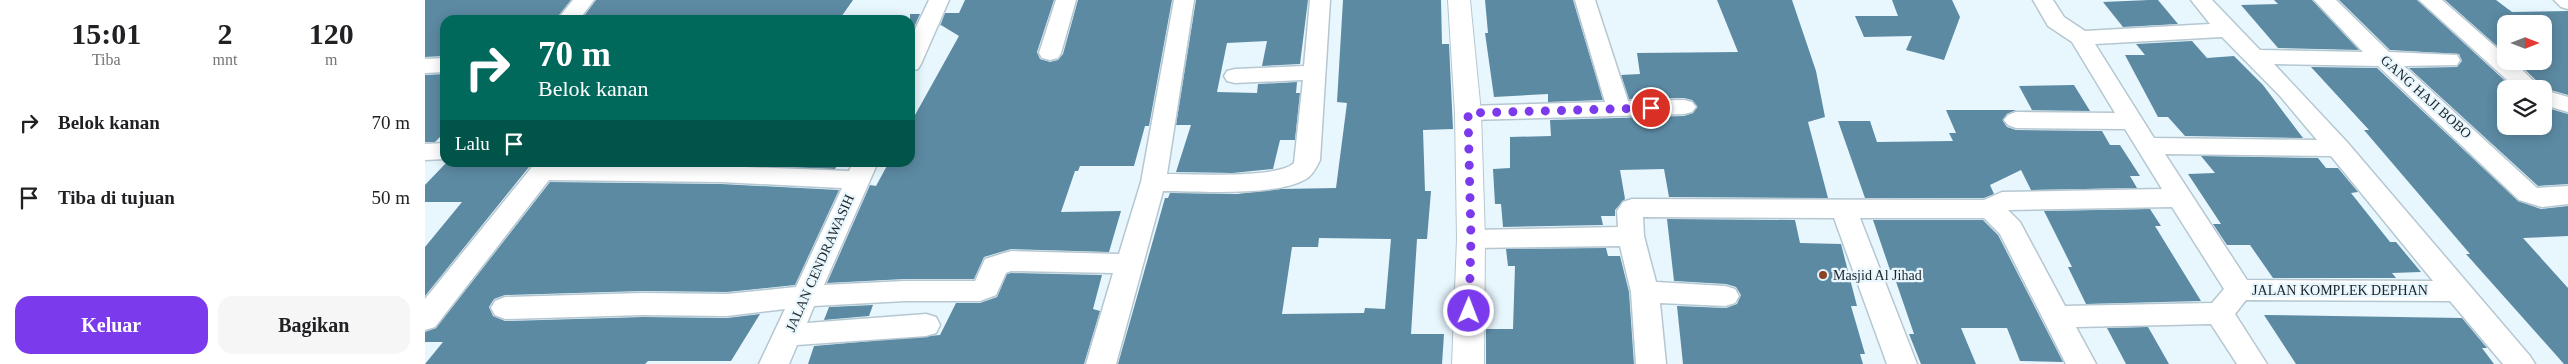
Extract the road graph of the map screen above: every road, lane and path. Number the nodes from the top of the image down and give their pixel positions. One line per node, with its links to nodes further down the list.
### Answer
1 (583, 0): 14 (street)
2 (939, 0): 17 (street)
3 (1066, 0): 18 (street)
4 (1185, 0): 40 (street)
5 (1320, 0): 24 (street)
6 (1459, 0): 31 (street)
7 (1585, 0): 30 (street)
8 (2043, 0): 16 (street)
9 (2201, 0): 15 (street, JALAN KOMPLEK DEPHAN)
10 (2324, 0): 20 (street, GANG HAJI BOBO)
11 (2429, 0): 26 (street)
12 (2565, 0): 13 (street)
13 (2568, 3)
14 (572, 15)
15 (2225, 30): 16 (street); 19 (street, JALAN KOMPLEK DEPHAN)
16 (2081, 38): 33 (street)
17 (915, 53)
18 (1050, 54)
19 (2253, 57): 20 (street); 35 (street, JALAN KOMPLEK DEPHAN)
20 (2382, 58): 21 (street); 41 (street, GANG HAJI BOBO)
21 (2449, 60)
22 (440, 65): 23 (street)
23 (425, 66)
24 (1314, 73): 25 (street); 40 (street)
25 (1235, 76)
26 (2521, 80)
27 (2552, 100): 28 (street)
28 (2568, 105)
29 (1684, 106): 30 (street)
30 (1619, 108): 31 (street)
31 (1468, 113): 46 (street)
32 (2016, 120): 33 (street)
33 (2133, 121): 34 (street)
34 (2148, 146): 35 (street); 42 (street)
35 (2338, 148): 49 (street, JALAN KOMPLEK DEPHAN)
36 (440, 151): 37 (street)
37 (425, 152)
38 (546, 168): 39 (street); 56 (street)
39 (862, 171): 51 (street, JALAN CENDRAWASIH)
40 (1153, 182): 47 (street)
41 (2568, 195)
42 (2178, 198): 43 (street); 48 (street)
43 (1989, 209): 44 (street); 55 (street)
44 (1844, 210): 45 (street); 63 (street)
45 (1631, 236): 46 (street); 50 (street)
46 (1471, 239): 61 (street)
47 (1129, 264): 51 (street); 60 (street)
48 (2239, 290): 49 (street, JALAN KOMPLEK DEPHAN); 54 (street, JALAN KOMPLEK DEPHAN)
49 (2455, 291): 66 (street, JALAN KOMPLEK DEPHAN)
50 (1645, 292): 52 (street); 62 (street)
51 (804, 296): 53 (street); 58 (street, JALAN CENDRAWASIH)
52 (1725, 296)
53 (505, 308)
54 (2219, 313): 55 (street); 65 (street)
55 (2055, 317): 64 (street)
56 (425, 319)
57 (925, 325): 58 (street)
58 (788, 335): 59 (street, JALAN CENDRAWASIH)
59 (774, 364)
60 (1101, 364)
61 (1468, 364)
62 (1651, 364)
63 (1902, 364)
64 (2081, 364)
65 (2252, 364)
66 (2520, 364)

